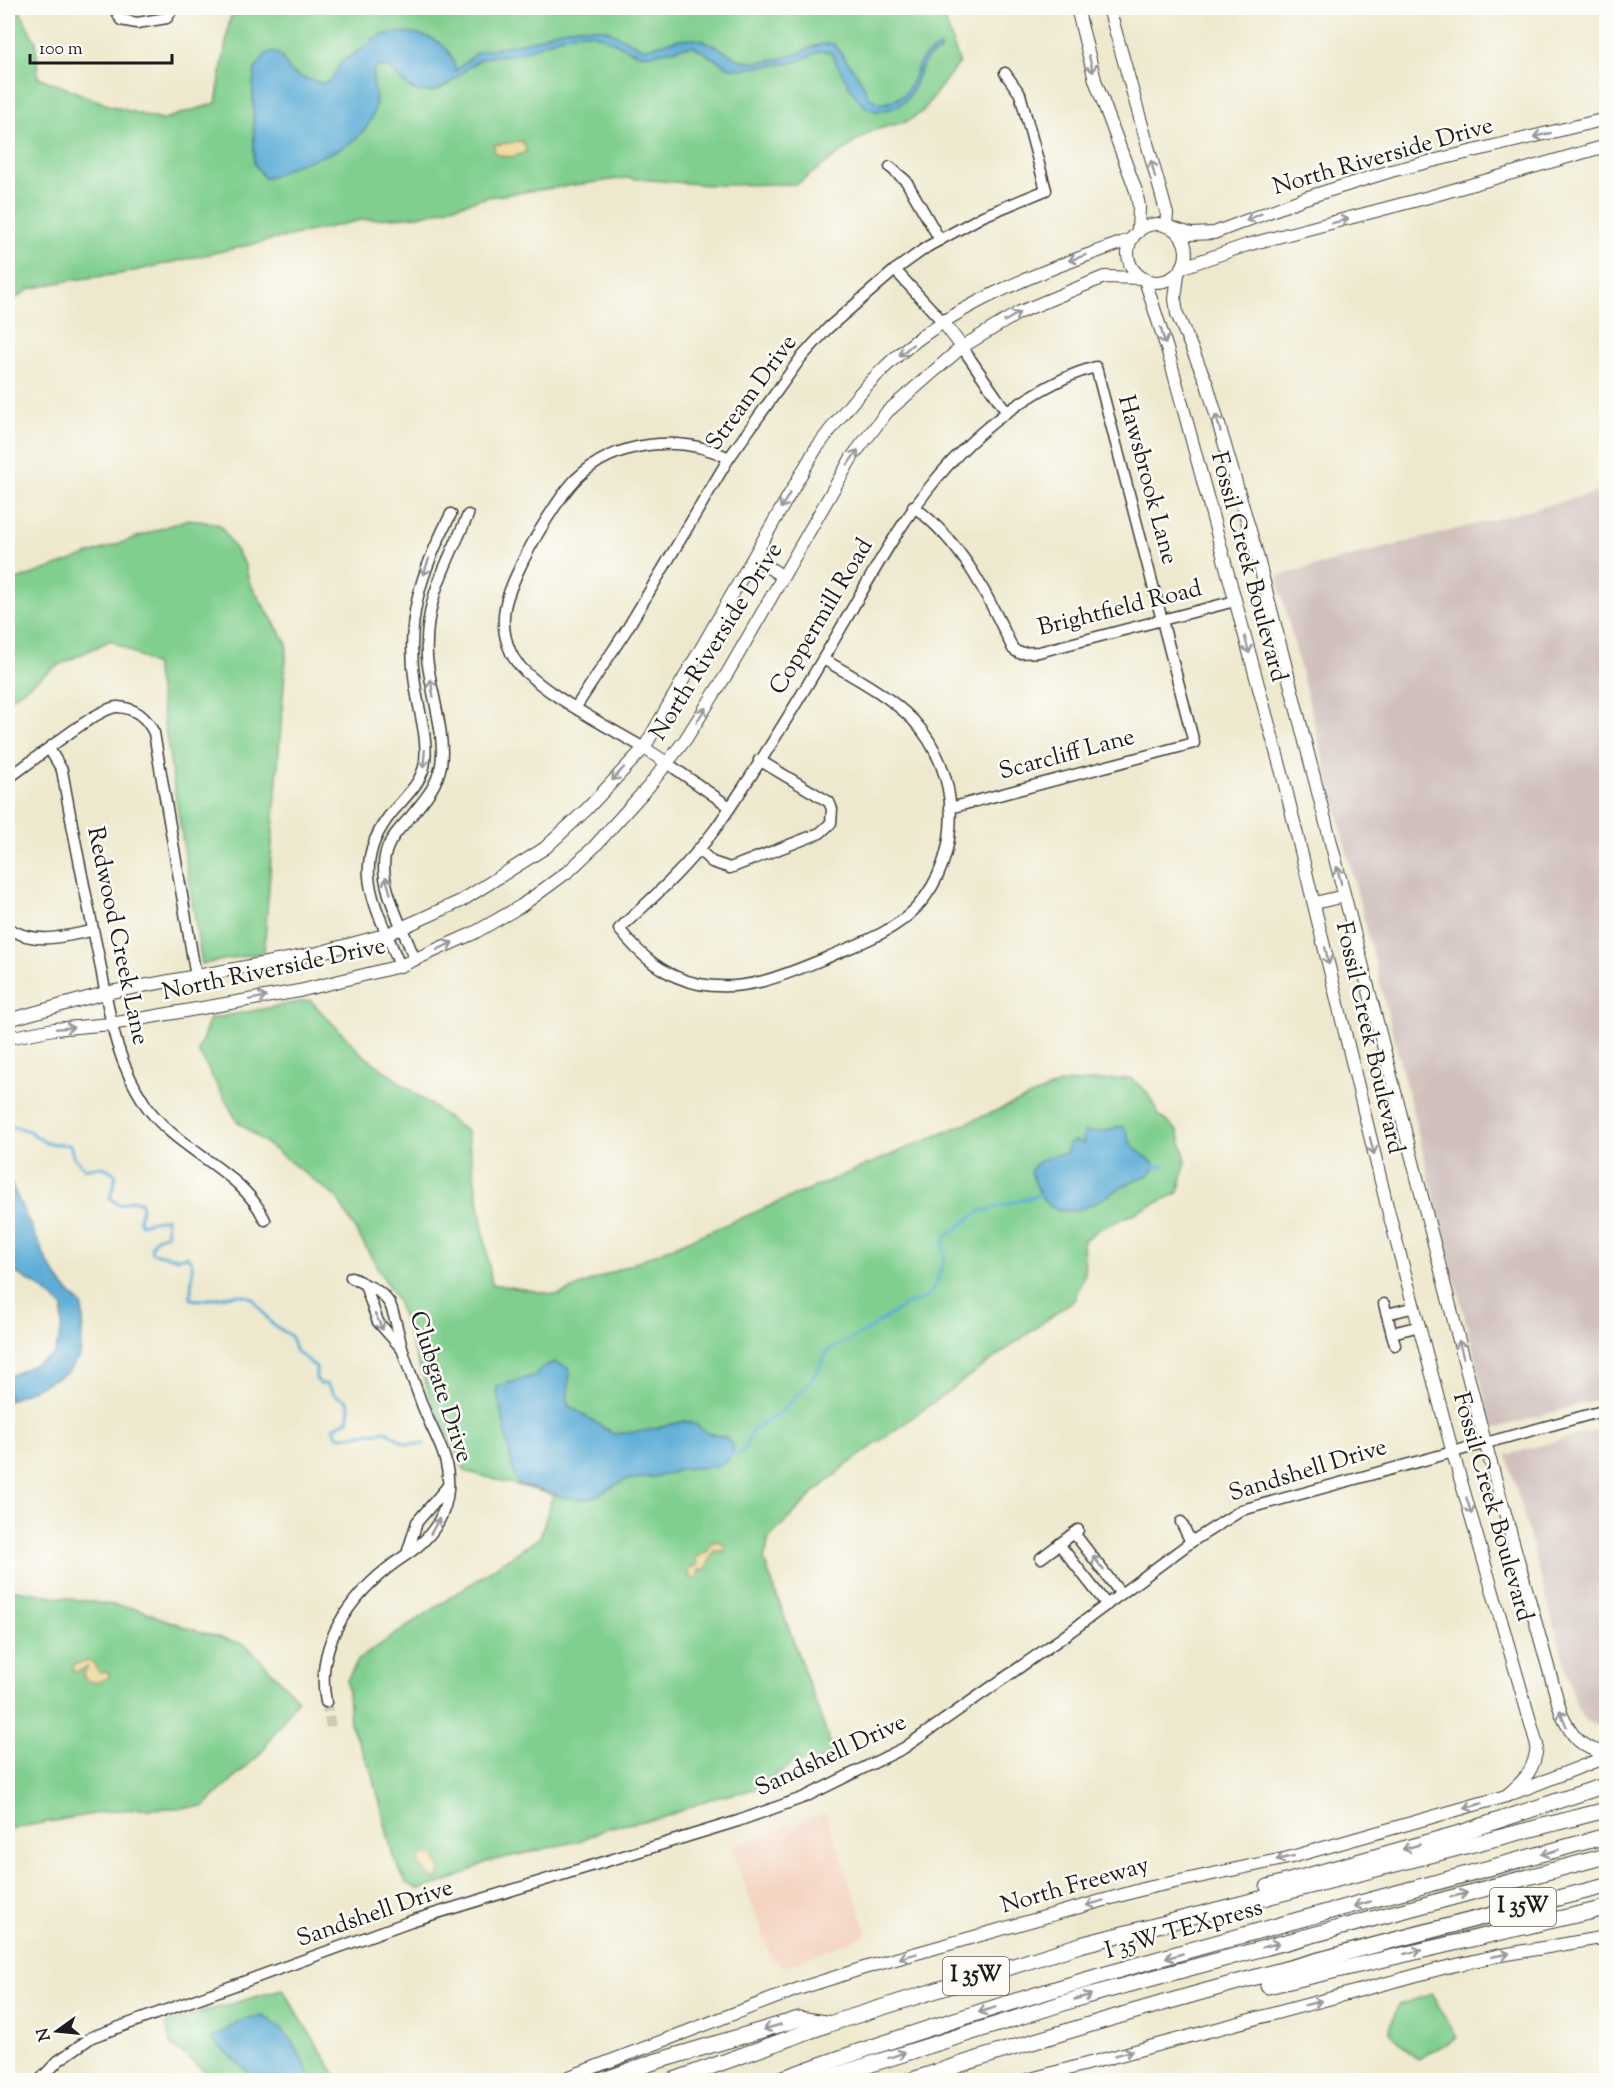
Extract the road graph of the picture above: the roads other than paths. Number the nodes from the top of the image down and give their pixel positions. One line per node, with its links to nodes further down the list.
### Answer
1 (115, 8): 2 (street)
2 (173, 8)
3 (1077, 8): 10 (main road, one-way to 10)
4 (1109, 8): 9 (main road, one-way to 4)
5 (1005, 73): 11 (street, Stream Drive)
6 (1606, 119): 9 (main road, North Riverside Drive, one-way to 9)
7 (1606, 146): 13 (main road, North Riverside Drive, one-way to 7)
8 (890, 166): 11 (street)
9 (1169, 227): 10 (main road); 13 (main road)
10 (1135, 235): 14 (main road); 15 (main road, North Riverside Drive, one-way to 15)
11 (940, 240): 12 (street, Stream Drive)
12 (895, 270): 15 (street); 19 (street, Stream Drive)
13 (1180, 271): 14 (main road); 38 (main road, Fossil Creek Boulevard, one-way to 13)
14 (1143, 279): 16 (main road, North Riverside Drive, one-way to 14); 25 (main road, Fossil Creek Boulevard, one-way to 25)
15 (943, 322): 16 (main road); 23 (main road, North Riverside Drive, one-way to 23)
16 (962, 347): 18 (street); 24 (main road, North Riverside Drive, one-way to 16)
17 (1096, 367): 18 (street, Coppermill Road); 26 (street, Hawsbrook Lane)
18 (1006, 411): 20 (street, Coppermill Road)
19 (729, 458): 28 (street, Stream Drive); 28 (street)
20 (913, 506): 26 (street, Brightfield Road); 27 (street, Coppermill Road)
21 (451, 514): 43 (street, one-way to 43)
22 (468, 515): 40 (street, one-way to 22)
23 (754, 558): 24 (main road); 30 (main road, North Riverside Drive)
24 (783, 576): 33 (main road, North Riverside Drive, one-way to 24)
25 (1235, 601): 26 (street, Brightfield Road); 39 (main road, Fossil Creek Boulevard, one-way to 39)
26 (1163, 620): 29 (street, Hawsbrook Lane)
27 (823, 659): 32 (street, Coppermill Road); 36 (street)
28 (576, 707): 30 (street)
29 (1194, 743): 36 (street, Scarcliff Lane)
30 (644, 748): 33 (main road); 40 (main road, North Riverside Drive, one-way to 40)
31 (50, 750): 34 (street); 42 (street, Redwood Creek Lane); 46 (street)
32 (759, 760): 35 (street, Coppermill Road); 37 (street)
33 (667, 763): 35 (street); 44 (main road, North Riverside Drive, one-way to 33)
34 (8, 778)
35 (730, 807): 37 (street, Coppermill Road)
36 (950, 808): 37 (street, Coppermill Road)
37 (698, 849)
38 (1344, 896): 39 (main road); 60 (main road, Fossil Creek Boulevard, one-way to 38)
39 (1316, 903): 54 (main road, Fossil Creek Boulevard, one-way to 54)
40 (403, 927): 43 (main road, North Riverside Drive); 44 (street)
41 (8, 928): 42 (street)
42 (91, 931): 47 (street, Redwood Creek Lane)
43 (388, 934): 45 (street); 46 (main road, North Riverside Drive)
44 (415, 960): 45 (main road, North Riverside Drive)
45 (399, 966): 49 (main road, North Riverside Drive, one-way to 45)
46 (196, 977): 47 (main road, North Riverside Drive)
47 (105, 993): 48 (main road, North Riverside Drive); 49 (street, Redwood Creek Lane)
48 (8, 1020)
49 (111, 1024): 50 (main road, North Riverside Drive, one-way to 49); 51 (street, Redwood Creek Lane)
50 (8, 1038)
51 (265, 1220)
52 (351, 1277): 53 (street, Clubgate Drive)
53 (366, 1288): 58 (street, one-way to 58); 58 (street, Clubgate Drive)
54 (1415, 1307): 55 (main road, Fossil Creek Boulevard); 56 (street)
55 (1420, 1326): 56 (street); 61 (main road, Fossil Creek Boulevard)
56 (1392, 1333): 57 (street)
57 (1395, 1345)
58 (402, 1349): 62 (street, Clubgate Drive)
59 (1606, 1410): 60 (street, Sandshell Drive)
60 (1485, 1442): 61 (street, Sandshell Drive); 71 (main road, Fossil Creek Boulevard, one-way to 60)
61 (1452, 1450): 64 (street, Sandshell Drive); 74 (main road, Fossil Creek Boulevard, one-way to 74)
62 (448, 1487): 66 (street); 66 (street, Clubgate Drive, one-way to 62)
63 (1181, 1522): 64 (street)
64 (1191, 1542): 68 (street, Sandshell Drive)
65 (1059, 1544): 67 (street); 68 (street, one-way to 65); 69 (street)
66 (406, 1554): 70 (street, Clubgate Drive)
67 (1041, 1558)
68 (1121, 1594): 69 (street, Sandshell Drive)
69 (1107, 1605): 84 (street, Sandshell Drive)
70 (326, 1702)
71 (1606, 1752)
72 (1606, 1757): 74 (main road, North Freeway)
73 (1606, 1785): 79 (highway, one-way to 79)
74 (1506, 1796): 85 (main road, North Freeway, one-way to 85)
75 (1606, 1810): 79 (highway)
76 (1606, 1836): 88 (highway, I 35W TEXpress, one-way to 88)
77 (1606, 1856): 89 (highway, I 35W TEXpress, one-way to 77)
78 (1606, 1886): 82 (highway, I 35W)
79 (1238, 1906): 83 (highway, I 35W)
80 (1606, 1908): 82 (highway, one-way to 80)
81 (1606, 1937): 91 (main road, one-way to 81)
82 (1151, 2008): 90 (highway, I 35W)
83 (829, 2024): 86 (highway, one-way to 86); 87 (highway, I 35W)
84 (40, 2080)
85 (561, 2080)
86 (603, 2080)
87 (674, 2080)
88 (777, 2080)
89 (821, 2080)
90 (912, 2080)
91 (1028, 2080)

